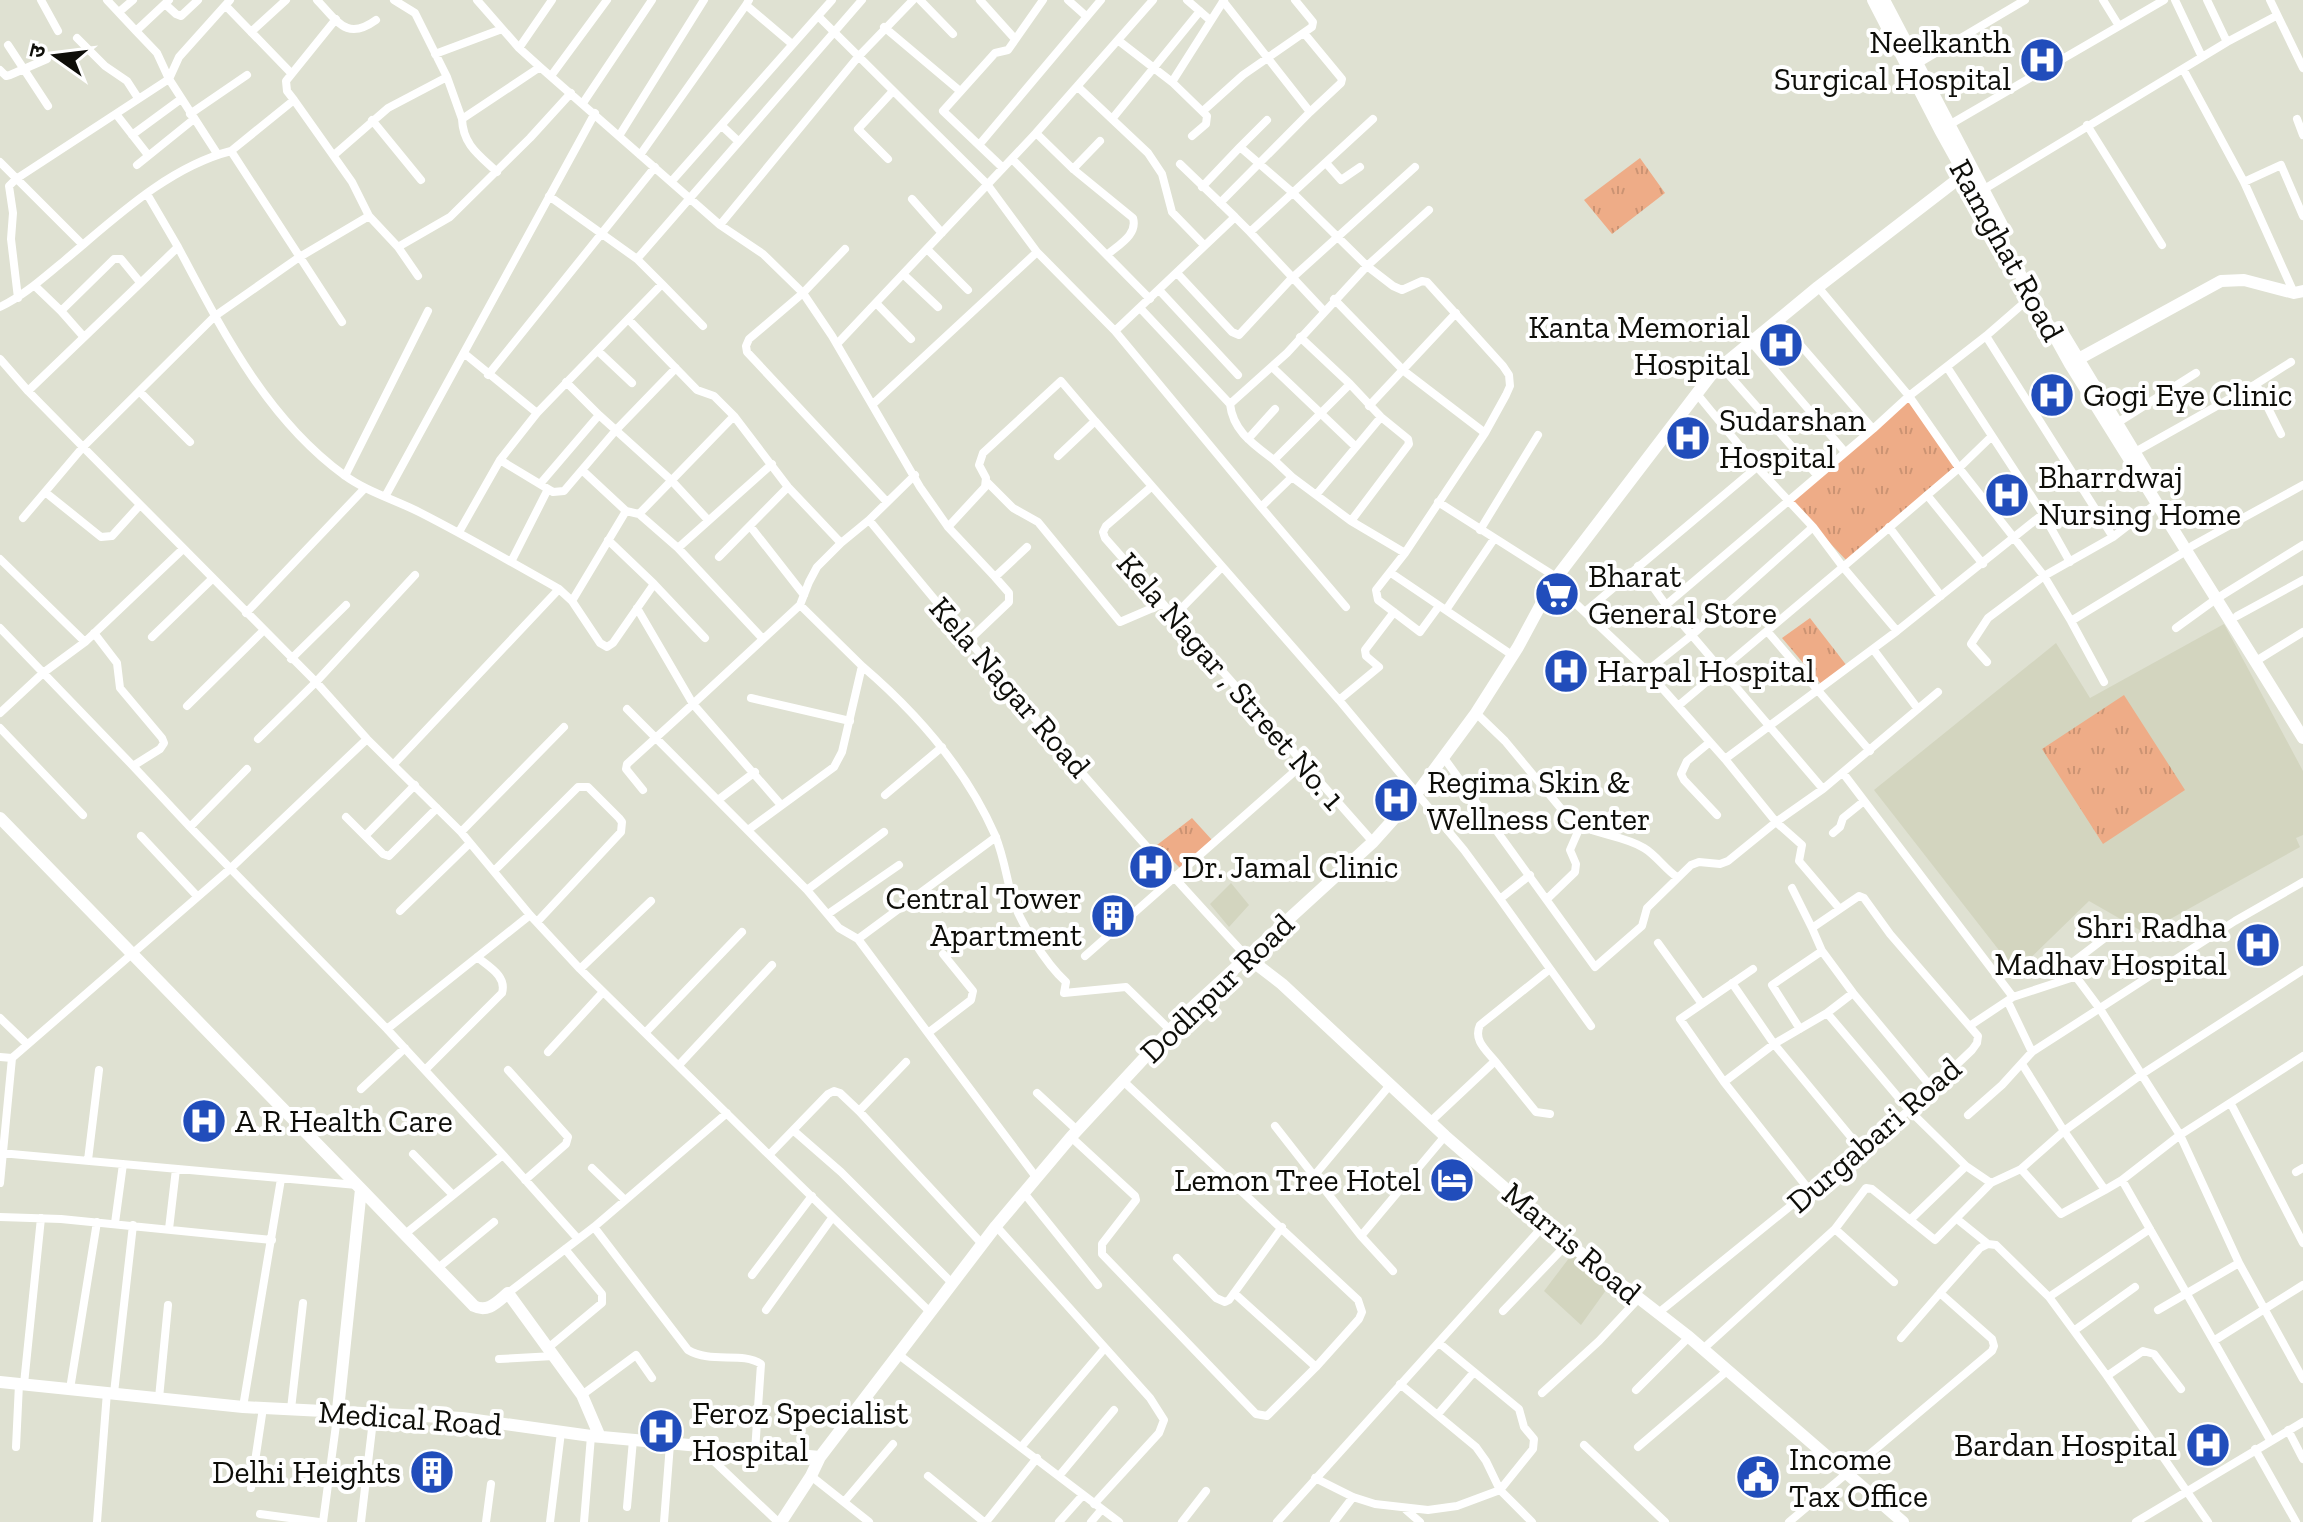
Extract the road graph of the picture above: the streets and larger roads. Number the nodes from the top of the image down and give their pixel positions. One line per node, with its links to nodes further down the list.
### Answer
1 (41, 0): 48 (street)
2 (107, 0): 38 (street)
3 (133, 0): 38 (street)
4 (198, 0): 33 (street)
5 (286, 0): 50 (street)
6 (317, 0): 42 (street)
7 (394, 0): 61 (street)
8 (552, 0): 60 (street)
9 (607, 0): 75 (street)
10 (652, 0): 86 (street)
11 (704, 0): 105 (street)
12 (832, 0): 39 (street)
13 (862, 0): 51 (street)
14 (913, 0): 46 (street)
15 (920, 0): 53 (street)
16 (980, 0): 55 (street)
17 (1043, 0): 55 (street)
18 (1068, 0): 40 (street)
19 (1101, 0): 40 (street)
20 (1153, 0): 56 (street)
21 (1223, 0): 44 (street); 63 (street)
22 (1295, 0): 52 (street)
23 (1873, 0): 129 (street, Ramghat Road)
24 (1884, 0): 66 (street, Ramghat Road)
25 (2025, 0): 66 (street)
26 (2103, 0): 45 (street)
27 (2164, 0): 36 (street)
28 (2175, 0): 64 (street)
29 (2207, 0): 57 (street)
30 (2270, 0): 41 (street)
31 (479, 1): 47 (street)
32 (1191, 1): 37 (street)
33 (167, 2): 49 (street)
34 (747, 2): 58 (street); 115 (street)
35 (228, 3): 50 (street); 77 (street)
36 (2149, 4): 45 (street)
37 (1200, 11): 44 (street); 68 (street)
38 (119, 12): 49 (street)
39 (818, 16): 51 (street); 58 (street)
40 (1086, 16): 109 (street)
41 (2276, 16): 57 (street); 69 (street)
42 (336, 19): 43 (street); 73 (street)
43 (376, 20)
44 (1210, 20): 78 (street)
45 (2119, 26): 99 (street)
46 (884, 27): 62 (street); 81 (street)
47 (502, 29): 60 (street); 61 (street)
48 (58, 31)
49 (136, 31): 77 (street)
50 (251, 32): 73 (street)
51 (834, 32): 62 (street); 107 (street)
52 (1304, 33): 63 (street); 89 (street)
53 (953, 34)
54 (77, 38): 83 (street)
55 (1015, 39): 81 (street)
56 (1119, 41): 68 (street); 79 (street)
57 (2227, 42): 64 (street)
58 (792, 44): 101 (street)
59 (8, 45): 70 (street)
60 (519, 48): 67 (street)
61 (435, 54): 76 (street)
62 (858, 57): 80 (street); 148 (street)
63 (1267, 57): 88 (street); 89 (street)
64 (2202, 57): 71 (street)
65 (47, 59): 70 (street)
66 (1917, 64): 99 (street, Ramghat Road)
67 (540, 67): 75 (street); 93 (street)
68 (1152, 68): 78 (street); 94 (street)
69 (2303, 68)
70 (24, 69): 72 (street); 87 (street)
71 (2183, 69): 100 (street); 133 (street)
72 (0, 70)
73 (291, 73): 85 (street)
74 (247, 75): 92 (street)
75 (551, 76): 82 (street)
76 (447, 77): 93 (street); 97 (street)
77 (169, 79): 83 (street); 84 (street)
78 (1172, 82): 88 (street)
79 (1078, 87): 94 (street); 102 (street)
80 (893, 91): 116 (street); 134 (street)
81 (960, 91): 109 (street)
82 (571, 93): 86 (street); 128 (street)
83 (138, 98): 91 (street)
84 (181, 99): 92 (street); 103 (street)
85 (294, 100): 111 (street); 114 (street)
86 (583, 103): 90 (street)
87 (48, 106)
88 (1203, 111): 106 (street)
89 (1310, 112): 119 (street)
90 (595, 113): 105 (street); 139 (street)
91 (116, 114): 103 (street); 130 (street)
92 (192, 116): 112 (street); 113 (street)
93 (462, 119): 128 (street)
94 (1112, 119): 155 (street)
95 (1373, 119): 120 (street)
96 (2297, 119): 104 (street)
97 (372, 120): 114 (street); 131 (street)
98 (1267, 120): 110 (street)
99 (1949, 125): 129 (street, Ramghat Road)
100 (2087, 125): 137 (street); 156 (street)
101 (722, 126): 107 (street); 132 (street)
102 (1036, 133): 117 (street); 127 (street)
103 (132, 135): 112 (street)
104 (2303, 135)
105 (619, 136): 115 (street)
106 (1192, 136)
107 (738, 141): 140 (street)
108 (1100, 141): 127 (street)
109 (979, 145): 126 (street)
110 (1240, 147): 119 (street); 135 (street)
111 (231, 151): 113 (street); 163 (street)
112 (148, 155): 122 (street)
113 (218, 155): 138 (street)
114 (334, 155): 144 (street)
115 (640, 155): 123 (street)
116 (888, 159)
117 (1012, 159): 126 (street); 162 (street)
118 (0, 162): 130 (street)
119 (1260, 163): 136 (street); 142 (street)
120 (1326, 163): 124 (street); 136 (street)
121 (1180, 164): 135 (street)
122 (137, 165)
123 (655, 167): 132 (street); 152 (street)
124 (1360, 167)
125 (1415, 167): 153 (street)
126 (1003, 168): 134 (street)
127 (1073, 169): 162 (street)
128 (497, 172): 158 (street)
129 (1968, 172): 137 (street, Ramghat Road); 173 (street, Dodhpur Road)
130 (16, 179): 149 (street); 154 (street)
131 (421, 180)
132 (671, 182): 140 (street)
133 (2244, 182): 145 (street); 176 (street)
134 (987, 184): 151 (street); 161 (street)
135 (1202, 187): 142 (street)
136 (1292, 192): 150 (street); 153 (street)
137 (1979, 192): 178 (street, Ramghat Road); 205 (street, Ramghat Road)
138 (147, 194): 154 (street); 157 (street)
139 (549, 196): 152 (street); 203 (street)
140 (689, 198): 148 (street); 164 (street)
141 (912, 199): 151 (street)
142 (1220, 203): 146 (street)
143 (1429, 210): 165 (street)
144 (369, 216): 158 (street); 163 (street)
145 (2303, 216)
146 (1235, 217): 150 (street); 155 (street)
147 (0, 225): 149 (street)
148 (720, 225): 177 (street)
149 (11, 231): 179 (street)
150 (1250, 232): 169 (street)
151 (942, 233): 160 (street)
152 (600, 235): 164 (street); 213 (street)
153 (1336, 238): 165 (street); 169 (street)
154 (83, 245): 172 (street)
155 (1204, 245): 166 (street)
156 (2162, 245)
157 (178, 247): 170 (street); 190 (street)
158 (398, 247): 168 (street)
159 (845, 249): 177 (street)
160 (927, 249): 167 (street); 174 (street)
161 (1037, 252): 195 (street); 223 (street)
162 (1107, 255): 180 (street)
163 (298, 258): 190 (street); 193 (street)
164 (637, 259): 171 (street)
165 (1367, 266): 181 (street); 189 (street)
166 (1177, 273): 169 (street); 175 (street)
167 (903, 274): 182 (street); 184 (street)
168 (418, 276)
169 (1291, 279): 188 (street)
170 (139, 281): 186 (street); 196 (street)
171 (662, 284): 191 (street); 194 (street)
172 (35, 286): 179 (street); 186 (street)
173 (1818, 287): 192 (street, Dodhpur Road); 222 (street)
174 (968, 290)
175 (1160, 291): 180 (street); 214 (street)
176 (2298, 292): 205 (street)
177 (803, 293): 201 (street); 269 (street)
178 (2032, 296): 197 (street); 205 (street, Ramghat Road)
179 (18, 298): 183 (street)
180 (1150, 299): 185 (street)
181 (1334, 299): 188 (street); 211 (street)
182 (876, 303): 199 (street); 201 (street)
183 (0, 307)
184 (938, 307)
185 (1141, 309): 195 (street); 224 (street)
186 (61, 311): 196 (street)
187 (428, 311): 255 (street)
188 (1324, 311): 198 (street)
189 (1456, 313): 211 (street); 236 (street)
190 (215, 316): 220 (street); 255 (street)
191 (628, 319): 202 (street); 210 (street)
192 (1778, 319): 200 (street, Dodhpur Road); 234 (street)
193 (342, 322)
194 (703, 326)
195 (1115, 331): 273 (street)
196 (83, 336): 219 (street)
197 (1986, 336): 209 (street); 287 (street)
198 (1300, 337): 208 (street); 217 (street)
199 (911, 339)
200 (1751, 342): 207 (street, Dodhpur Road); 244 (street)
201 (837, 344): 223 (street)
202 (598, 351): 215 (street); 216 (street)
203 (465, 354): 213 (street); 265 (street)
204 (0, 359): 219 (street)
205 (2074, 362): 233 (street, Ramghat Road); 271 (street, Ramghat Road)
206 (2291, 362): 218 (street)
207 (1721, 366): 221 (street, Dodhpur Road); 254 (street)
208 (1272, 367): 224 (street); 228 (street)
209 (1947, 367): 222 (street); 239 (street)
210 (676, 368): 230 (street); 235 (street)
211 (1404, 371): 225 (street); 236 (street)
212 (2196, 373): 233 (street)
213 (488, 375): 227 (street)
214 (1238, 375)
215 (566, 382): 227 (street); 229 (street)
216 (632, 383)
217 (1350, 384): 225 (street); 228 (street)
218 (2256, 384): 237 (street); 245 (street)
219 (28, 391): 242 (street)
220 (140, 392): 241 (street); 242 (street)
221 (1697, 394): 250 (street); 311 (street, Dodhpur Road)
222 (1909, 396): 234 (street); 251 (street)
223 (873, 404): 253 (street)
224 (1230, 404): 240 (street)
225 (1369, 406): 231 (street)
226 (1275, 409): 240 (street)
227 (537, 413): 247 (street)
228 (1322, 414): 243 (street); 248 (street)
229 (599, 415): 235 (street); 260 (street)
230 (734, 416): 249 (street); 257 (street)
231 (1381, 417): 243 (street); 280 (street)
232 (1095, 421): 246 (street); 258 (street); 262 (street)
233 (2117, 423): 245 (street, Ramghat Road)
234 (1873, 429): 244 (street)
235 (616, 430): 252 (street); 257 (street)
236 (1485, 433): 270 (street)
237 (2281, 434)
238 (1538, 435): 285 (street)
239 (1992, 436): 251 (street); 276 (street)
240 (1248, 439): 248 (street)
241 (190, 442)
242 (83, 447): 264 (street); 272 (street)
243 (1356, 447): 266 (street)
244 (1845, 452): 254 (street)
245 (2135, 452): 295 (street, Ramghat Road)
246 (1058, 456)
247 (500, 460): 260 (street); 286 (street)
248 (1274, 460): 256 (street)
249 (772, 464): 261 (street); 278 (street)
250 (1757, 467): 268 (street); 303 (street)
251 (1959, 468): 267 (street); 289 (street)
252 (582, 470): 260 (street); 274 (street)
253 (915, 475): 269 (street); 282 (street)
254 (1817, 475): 268 (street)
255 (345, 476): 263 (street)
256 (1292, 477): 266 (street); 273 (street)
257 (671, 480): 275 (street); 278 (street)
258 (987, 482): 282 (street); 319 (street)
259 (2303, 485): 295 (street)
260 (544, 487): 300 (street)
261 (788, 487): 281 (street); 291 (street)
262 (1151, 487): 304 (street); 319 (street, Kela Nagar , Street No. 1)
263 (365, 488): 265 (street); 328 (street)
264 (45, 492): 272 (street); 277 (street)
265 (386, 495): 286 (street)
266 (1316, 495): 280 (street)
267 (1927, 495): 284 (street); 302 (street)
268 (1788, 499): 283 (street); 322 (street)
269 (887, 502): 279 (street)
270 (1438, 502): 285 (street); 297 (street)
271 (2157, 503): 287 (street); 295 (street, Ramghat Road)
272 (140, 505): 296 (street)
273 (1261, 507): 323 (street)
274 (626, 511): 275 (street); 290 (street)
275 (639, 514): 294 (street)
276 (2043, 514): 289 (street); 301 (street)
277 (23, 518)
278 (708, 520): 294 (street)
279 (869, 520): 291 (street); 343 (street, Kela Nagar Road)
280 (1351, 521): 297 (street)
281 (750, 526): 298 (street); 315 (street)
282 (948, 527): 309 (street)
283 (1813, 527): 305 (street); 339 (street)
284 (1889, 527): 305 (street); 316 (street)
285 (1480, 530): 288 (street)
286 (459, 532): 300 (street)
287 (2113, 537): 301 (street)
288 (1494, 539): 311 (street); 325 (street)
289 (2014, 539): 302 (street); 308 (street)
290 (608, 540): 313 (street); 318 (street)
291 (841, 543): 315 (street)
292 (2303, 545): 317 (street)
293 (1027, 547): 309 (street)
294 (678, 548): 342 (street)
295 (2189, 548): 317 (street, Ramghat Road); 331 (street)
296 (183, 549): 310 (street); 338 (street)
297 (1405, 553): 306 (street)
298 (719, 557)
299 (0, 559): 344 (street)
300 (511, 562): 314 (street)
301 (2070, 562): 308 (street)
302 (1983, 564): 316 (street)
303 (1638, 566): 322 (street); 326 (street)
304 (1222, 567): 329 (street); 359 (street)
305 (1843, 567): 335 (street); 336 (street)
306 (1391, 573): 325 (street); 327 (street)
307 (415, 575): 354 (street)
308 (2044, 576): 331 (street); 349 (street)
309 (995, 577): 343 (street)
310 (212, 579): 328 (street); 340 (street)
311 (1554, 580): 326 (street); 346 (street, Dodhpur Road)
312 (2303, 580): 330 (street)
313 (654, 584): 324 (street); 341 (street)
314 (559, 589): 318 (street); 381 (street)
315 (804, 595): 321 (street)
316 (1941, 596): 336 (street)
317 (2220, 597): 330 (street, Ramghat Road); 333 (street); 347 (street, Ramghat Road)
318 (572, 601): 324 (street)
319 (1162, 604): 329 (street, Kela Nagar , Street No. 1)
320 (346, 605): 348 (street)
321 (800, 605): 342 (street); 350 (street)
322 (1666, 605): 339 (street)
323 (1346, 607)
324 (637, 608): 360 (street)
325 (1442, 608): 327 (street); 346 (street)
326 (1586, 611): 352 (street)
327 (1394, 612): 359 (street)
328 (246, 613): 334 (street)
329 (1174, 616): 382 (street, Kela Nagar , Street No. 1)
330 (2237, 616): 347 (street, Ramghat Road)
331 (2071, 621): 355 (street)
332 (0, 628): 353 (street)
333 (2176, 628)
334 (263, 631): 348 (street); 361 (street)
335 (1767, 631): 351 (street); 356 (street)
336 (1897, 631): 345 (street)
337 (2303, 632): 347 (street)
338 (94, 633): 344 (street); 383 (street)
339 (1692, 635): 351 (street); 352 (street)
340 (152, 637)
341 (705, 638)
342 (763, 639): 360 (street)
343 (968, 641): 416 (street, Kela Nagar Road)
344 (85, 642): 353 (street)
345 (1873, 649): 356 (street); 364 (street)
346 (1512, 655): 366 (street, Dodhpur Road)
347 (2260, 658): 368 (street, Ramghat Road); 373 (street, Ramghat Road)
348 (291, 659): 354 (street)
349 (1987, 662)
350 (862, 666): 367 (street); 377 (street)
351 (1722, 670): 362 (street); 369 (street)
352 (1647, 671): 362 (street)
353 (43, 673): 365 (street); 383 (street)
354 (316, 682): 374 (street); 375 (street)
355 (2104, 682)
356 (1819, 690): 369 (street); 378 (street)
357 (1938, 692): 364 (street)
358 (751, 698): 367 (street)
359 (1339, 700): 390 (street)
360 (693, 704): 372 (street); 385 (street)
361 (187, 706)
362 (1678, 706): 376 (street)
363 (627, 709): 372 (street)
364 (1918, 709): 378 (street)
365 (0, 713)
366 (1476, 713): 379 (street, Dodhpur Road); 402 (street)
367 (850, 721): 394 (street)
368 (2303, 724)
369 (1768, 725): 380 (street); 388 (street)
370 (564, 727): 404 (street)
371 (0, 728): 396 (street)
372 (656, 738): 389 (street); 392 (street)
373 (2303, 738)
374 (258, 739)
375 (367, 739): 381 (street); 413 (street)
376 (1710, 742): 380 (street); 397 (street)
377 (942, 747): 391 (street); 409 (street)
378 (1870, 751): 386 (street)
379 (1444, 758): 390 (street, Dodhpur Road); 415 (street)
380 (1725, 759): 400 (street)
381 (394, 764): 387 (street)
382 (1303, 764): 410 (street, Kela Nagar , Street No. 1); 416 (street)
383 (133, 766): 401 (street)
384 (247, 769): 401 (street)
385 (755, 772): 392 (street); 394 (street)
386 (1843, 773): 388 (street); 393 (street)
387 (415, 785): 395 (street); 408 (street)
388 (1823, 789): 400 (street)
389 (643, 790)
390 (1417, 793): 410 (street, Dodhpur Road); 422 (street)
391 (885, 795)
392 (718, 800): 403 (street)
393 (1864, 801): 406 (street); 450 (street)
394 (781, 805): 403 (street)
395 (437, 808): 404 (street); 408 (street)
396 (83, 815)
397 (1717, 815)
398 (346, 817): 408 (street)
399 (0, 818): 436 (street)
400 (1776, 822): 417 (street); 425 (street)
401 (190, 827): 413 (street)
402 (1580, 827): 417 (street); 423 (street)
403 (748, 830): 420 (street)
404 (461, 832): 411 (street)
405 (884, 832): 420 (street)
406 (1833, 833)
407 (141, 836): 421 (street)
408 (365, 836)
409 (996, 837): 433 (street); 459 (street)
410 (1373, 842): 440 (street, Dodhpur Road)
411 (470, 843): 414 (street); 426 (street)
412 (899, 865): 427 (street)
413 (231, 868): 421 (street); 457 (street)
414 (494, 871): 428 (street); 429 (street)
415 (1530, 875): 422 (street); 423 (street)
416 (1173, 877): 438 (street); 440 (street, Kela Nagar Road)
417 (1677, 877): 423 (street)
418 (2303, 882): 452 (street)
419 (1792, 888): 431 (street)
420 (807, 890): 427 (street)
421 (197, 896): 436 (street)
422 (1500, 899): 443 (street)
423 (1547, 899)
424 (651, 901): 442 (street)
425 (1839, 908): 431 (street); 455 (street, Durgabari Road)
426 (400, 911)
427 (828, 914): 433 (street)
428 (530, 915): 429 (street); 439 (street)
429 (537, 922): 442 (street)
430 (2123, 924): 446 (street)
431 (1812, 928): 435 (street)
432 (742, 932): 460 (street)
433 (858, 939): 461 (street)
434 (1658, 943): 451 (street)
435 (1822, 951): 449 (street); 458 (street)
436 (131, 953): 462 (street); 516 (street)
437 (943, 954): 461 (street)
438 (1085, 956)
439 (477, 957): 457 (street); 475 (street)
440 (1247, 957): 459 (street, Dodhpur Road); 480 (street, Marris Road)
441 (772, 965): 473 (street)
442 (580, 969): 448 (street)
443 (1550, 969): 456 (street); 470 (street)
444 (1753, 969): 447 (street)
445 (2303, 970): 477 (street)
446 (2074, 977): 450 (street); 452 (street)
447 (1732, 983): 451 (street); 463 (street)
448 (603, 992): 460 (street); 465 (street)
449 (1853, 993): 453 (street); 482 (street)
450 (2010, 1000): 455 (street); 466 (street)
451 (1702, 1004): 479 (street)
452 (2100, 1009): 466 (street); 477 (street)
453 (1827, 1013): 458 (street); 486 (street)
454 (0, 1018): 462 (street)
455 (1971, 1025): 482 (street, Durgabari Road)
456 (1591, 1026)
457 (387, 1029): 464 (street)
458 (1800, 1029): 463 (street)
459 (1170, 1030): 478 (street, Dodhpur Road)
460 (646, 1032): 473 (street)
461 (928, 1033): 510 (street)
462 (27, 1044): 469 (street)
463 (1774, 1044): 479 (street); 498 (street)
464 (405, 1048): 475 (street); 483 (street)
465 (548, 1052)
466 (2032, 1052): 472 (street)
467 (2303, 1056): 485 (street)
468 (0, 1057): 469 (street)
469 (12, 1058): 481 (street)
470 (1495, 1061): 489 (street); 491 (street)
471 (906, 1062): 487 (street)
472 (2022, 1064): 490 (street); 494 (street)
473 (679, 1065): 488 (street)
474 (99, 1070): 503 (street)
475 (425, 1070): 501 (street)
476 (508, 1070): 512 (street)
477 (2142, 1074): 494 (street); 496 (street)
478 (1122, 1080): 495 (street, Dodhpur Road); 535 (street)
479 (1724, 1082): 518 (street)
480 (1390, 1085): 491 (street, Marris Road); 509 (street)
481 (5, 1087): 499 (street)
482 (1932, 1088): 486 (street, Durgabari Road)
483 (361, 1089)
484 (1037, 1093): 495 (street)
485 (2231, 1104): 496 (street); 544 (street)
486 (1909, 1110): 498 (street, Durgabari Road); 505 (street)
487 (859, 1111): 493 (street); 546 (street)
488 (727, 1113): 502 (street); 522 (street)
489 (1550, 1114)
490 (1968, 1115)
491 (1430, 1122): 497 (street, Marris Road)
492 (1275, 1126): 509 (street)
493 (794, 1131): 502 (street); 554 (street)
494 (2064, 1131): 508 (street); 517 (street)
495 (1075, 1134): 510 (street, Dodhpur Road); 582 (street)
496 (2180, 1135): 513 (street); 549 (street)
497 (1445, 1136): 531 (street, Marris Road); 540 (street)
498 (1860, 1148): 518 (street, Durgabari Road)
499 (2, 1154): 503 (street); 514 (street)
500 (413, 1154): 520 (street)
501 (503, 1155): 512 (street); 520 (street)
502 (769, 1155): 521 (street)
503 (88, 1160): 504 (street)
504 (123, 1164): 507 (street); 530 (street)
505 (1966, 1166): 515 (street); 527 (street)
506 (592, 1168): 522 (street)
507 (176, 1169): 511 (street); 536 (street)
508 (2021, 1169): 515 (street); 517 (street)
509 (1314, 1176): 540 (street)
510 (1036, 1177): 519 (street, Dodhpur Road)
511 (281, 1179): 516 (street); 542 (street)
512 (525, 1180): 541 (street)
513 (2122, 1180): 517 (street); 538 (street)
514 (0, 1183)
515 (1991, 1183): 526 (street)
516 (359, 1187): 539 (street); 601 (street)
517 (2105, 1190)
518 (1810, 1191): 571 (street, Durgabari Road)
519 (1024, 1193): 533 (street, Dodhpur Road); 555 (street)
520 (453, 1195): 539 (street)
521 (812, 1196): 525 (street); 552 (street)
522 (625, 1200): 534 (street)
523 (0, 1217): 524 (street)
524 (41, 1218): 528 (street); 589 (street)
525 (832, 1218): 567 (street); 570 (street)
526 (1957, 1219): 527 (street); 545 (street)
527 (1910, 1220): 537 (street)
528 (97, 1222): 530 (street); 591 (street)
529 (494, 1222): 550 (street)
530 (115, 1223): 532 (street)
531 (1546, 1223): 543 (street, Marris Road); 576 (street)
532 (133, 1225): 536 (street); 594 (street)
533 (996, 1226): 546 (street, Dodhpur Road); 577 (street)
534 (594, 1227): 541 (street); 619 (street)
535 (1282, 1227): 559 (street); 582 (street)
536 (169, 1229): 542 (street)
537 (1835, 1229): 553 (street); 578 (street)
538 (2150, 1229): 561 (street); 562 (street)
539 (405, 1234): 550 (street)
540 (1361, 1236): 551 (street)
541 (578, 1239): 547 (street)
542 (272, 1240): 598 (street)
543 (1568, 1243): 563 (street, Marris Road); 569 (street)
544 (2303, 1243)
545 (1988, 1244): 560 (street); 562 (street)
546 (983, 1245): 554 (street, Dodhpur Road)
547 (565, 1249): 558 (street); 579 (street)
548 (1177, 1258): 559 (street)
549 (2239, 1263): 561 (street); 566 (street)
550 (438, 1268): 558 (street)
551 (1393, 1271)
552 (752, 1275)
553 (1894, 1282)
554 (952, 1283): 570 (street, Dodhpur Road)
555 (1098, 1285)
556 (2303, 1285): 566 (street)
557 (2135, 1287): 572 (street)
558 (508, 1293): 579 (street)
559 (1234, 1293): 582 (street)
560 (1940, 1293): 574 (street); 623 (street)
561 (2187, 1293): 568 (street); 575 (street)
562 (2049, 1297): 572 (street)
563 (1639, 1298): 571 (street, Marris Road); 595 (street)
564 (303, 1303): 600 (street)
565 (168, 1305): 597 (street)
566 (2265, 1309): 575 (street); 587 (street)
567 (766, 1310)
568 (2158, 1310)
569 (1503, 1311)
570 (930, 1312): 580 (street, Dodhpur Road)
571 (1657, 1314): 573 (street, Marris Road)
572 (2075, 1330): 585 (street)
573 (1689, 1337): 578 (street, Marris Road); 593 (street)
574 (1901, 1338)
575 (2215, 1340): 610 (street)
576 (1439, 1343): 584 (street); 590 (street)
577 (1104, 1349): 615 (street); 637 (street)
578 (1703, 1349): 583 (street, Marris Road)
579 (552, 1352): 581 (street); 596 (street)
580 (899, 1355): 615 (street); 620 (street, Dodhpur Road)
581 (499, 1359)
582 (1316, 1367)
583 (1727, 1371): 617 (street); 623 (street, Marris Road)
584 (1474, 1372): 604 (street); 630 (street)
585 (2107, 1376): 592 (street); 632 (street)
586 (652, 1378): 596 (street)
587 (2303, 1379)
588 (0, 1382): 589 (street, Medical Road)
589 (22, 1384): 591 (street, Medical Road); 616 (street)
590 (1400, 1384): 604 (street); 627 (street)
591 (70, 1389): 594 (street, Medical Road)
592 (2181, 1389)
593 (1636, 1390)
594 (111, 1393): 597 (street, Medical Road); 640 (street)
595 (1542, 1393)
596 (582, 1395): 608 (street)
597 (159, 1398): 598 (street, Medical Road)
598 (243, 1407): 599 (street, Medical Road)
599 (263, 1408): 600 (street, Medical Road); 629 (street)
600 (291, 1409): 601 (street, Medical Road)
601 (338, 1410): 603 (street, Medical Road); 641 (street)
602 (1114, 1410): 626 (street)
603 (374, 1412): 607 (street, Medical Road); 642 (street)
604 (1438, 1414): 630 (street)
605 (2303, 1422): 606 (street)
606 (2288, 1430): 610 (street); 622 (street)
607 (561, 1432): 608 (street, Medical Road); 644 (street)
608 (596, 1437): 609 (street, Medical Road); 645 (street)
609 (633, 1440): 611 (street, Medical Road); 636 (street)
610 (2270, 1440): 618 (street)
611 (670, 1444): 614 (street, Medical Road); 646 (street)
612 (893, 1444): 635 (street)
613 (1584, 1445): 658 (street)
614 (698, 1446): 619 (street, Medical Road); 647 (street)
615 (1022, 1446): 621 (street)
616 (16, 1447)
617 (1638, 1447)
618 (2255, 1449): 632 (street); 663 (street)
619 (755, 1451): 620 (street, Medical Road)
620 (820, 1457): 624 (street, Dodhpur Road)
621 (1037, 1458): 626 (street); 649 (street)
622 (2303, 1459)
623 (1848, 1473): 659 (street); 660 (street, Marris Road)
624 (811, 1476): 635 (street); 647 (street, Dodhpur Road)
625 (928, 1476): 649 (street)
626 (1059, 1476): 633 (street)
627 (1315, 1478): 634 (street); 654 (street)
628 (491, 1484): 643 (street)
629 (251, 1488)
630 (1500, 1490): 638 (street); 657 (street)
631 (1206, 1491): 653 (street)
632 (2187, 1491): 661 (street); 662 (street)
633 (1083, 1495): 637 (street); 650 (street)
634 (1353, 1497): 638 (street); 655 (street)
635 (844, 1502): 648 (street)
636 (627, 1507)
637 (1098, 1507): 651 (street); 652 (street)
638 (1405, 1508): 656 (street)
639 (260, 1514): 641 (street)
640 (97, 1522)
641 (321, 1522)
642 (361, 1522)
643 (486, 1522)
644 (550, 1522)
645 (584, 1522)
646 (664, 1522)
647 (780, 1522)
648 (869, 1522)
649 (985, 1522)
650 (1059, 1522)
651 (1091, 1522)
652 (1119, 1522)
653 (1182, 1522)
654 (1277, 1522)
655 (1334, 1522)
656 (1420, 1522)
657 (1532, 1522)
658 (1665, 1522)
659 (1789, 1522)
660 (1903, 1522)
661 (2136, 1522)
662 (2208, 1522)
663 (2296, 1522)

